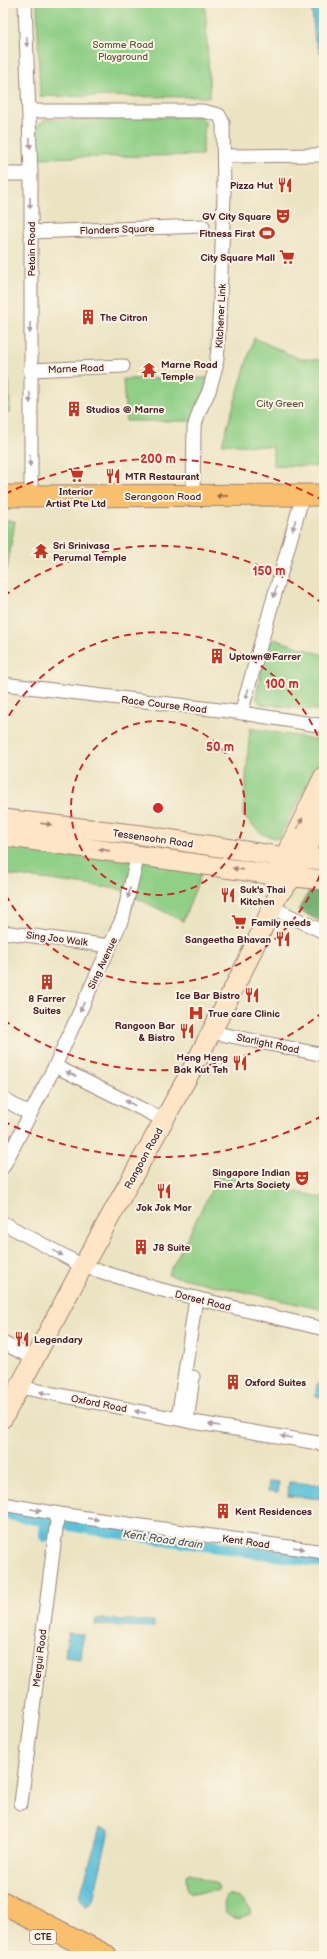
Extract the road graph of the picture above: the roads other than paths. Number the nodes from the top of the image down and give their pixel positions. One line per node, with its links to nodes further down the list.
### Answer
1 (25, 3): 2 (street, Petain Road, one-way to 2)
2 (29, 111): 4 (street, Kitchener Link); 6 (street, Petain Road, one-way to 6)
3 (324, 155): 4 (street)
4 (224, 156): 15 (street, Kitchener Link)
5 (3, 174): 6 (street)
6 (31, 174): 8 (street, Petain Road, one-way to 8)
7 (203, 226): 8 (street, Flanders Square)
8 (30, 232): 10 (street, Petain Road, one-way to 10)
9 (123, 366): 10 (street, Marne Road)
10 (30, 370): 11 (street, Petain Road, one-way to 11)
11 (31, 495): 14 (main road, Serangoon Road); 15 (main road, Serangoon Road)
12 (303, 495): 13 (main road, Serangoon Road); 15 (main road, Serangoon Road, one-way to 15); 17 (street, one-way to 17)
13 (324, 495)
14 (3, 496)
15 (193, 496)
16 (3, 684): 17 (street, Race Course Road)
17 (241, 713): 18 (street, Race Course Road)
18 (324, 726)
19 (324, 776): 24 (street, one-way to 19)
20 (324, 815): 24 (street)
21 (3, 819): 24 (street, Tessensohn Road, one-way to 24)
22 (3, 836): 23 (street, Tessensohn Road, one-way to 22)
23 (138, 855): 26 (street, Tessensohn Road, one-way to 23); 31 (street, Sing Avenue, one-way to 31)
24 (294, 858): 25 (street); 26 (street)
25 (324, 860)
26 (284, 876): 27 (street); 28 (street)
27 (324, 880)
28 (276, 901): 30 (street); 32 (street, Rangoon Road)
29 (3, 932): 31 (street, Sing Joo Walk)
30 (324, 932)
31 (110, 946): 34 (street, Sing Avenue, one-way to 34)
32 (211, 1032): 33 (street, Starlight Road); 37 (street, Rangoon Road)
33 (324, 1051)
34 (54, 1066): 36 (street, Sing Avenue); 37 (street, one-way to 34)
35 (3, 1099): 36 (street)
36 (30, 1114): 38 (street, Sing Avenue)
37 (164, 1120): 40 (street, Rangoon Road)
38 (3, 1167)
39 (3, 1223): 40 (street, one-way to 40)
40 (83, 1266): 41 (street, Dorset Road); 44 (street, Rangoon Road)
41 (200, 1300): 42 (street, Dorset Road); 47 (street)
42 (324, 1329)
43 (3, 1343): 44 (street)
44 (35, 1359): 45 (street, Rangoon Road)
45 (20, 1387): 46 (street, Rangoon Road); 47 (street, Oxford Road, one-way to 45)
46 (3, 1418)
47 (182, 1420): 48 (street, Oxford Road, one-way to 47)
48 (324, 1444)
49 (3, 1504): 50 (street, Kent Road, one-way to 50)
50 (55, 1517): 51 (street, Kent Road, one-way to 51); 52 (street, Mergui Road)
51 (324, 1552)
52 (20, 1803)
53 (3, 1903): 56 (highway)
54 (3, 1919): 55 (highway, CTE)
55 (83, 1956)
56 (106, 1956)

